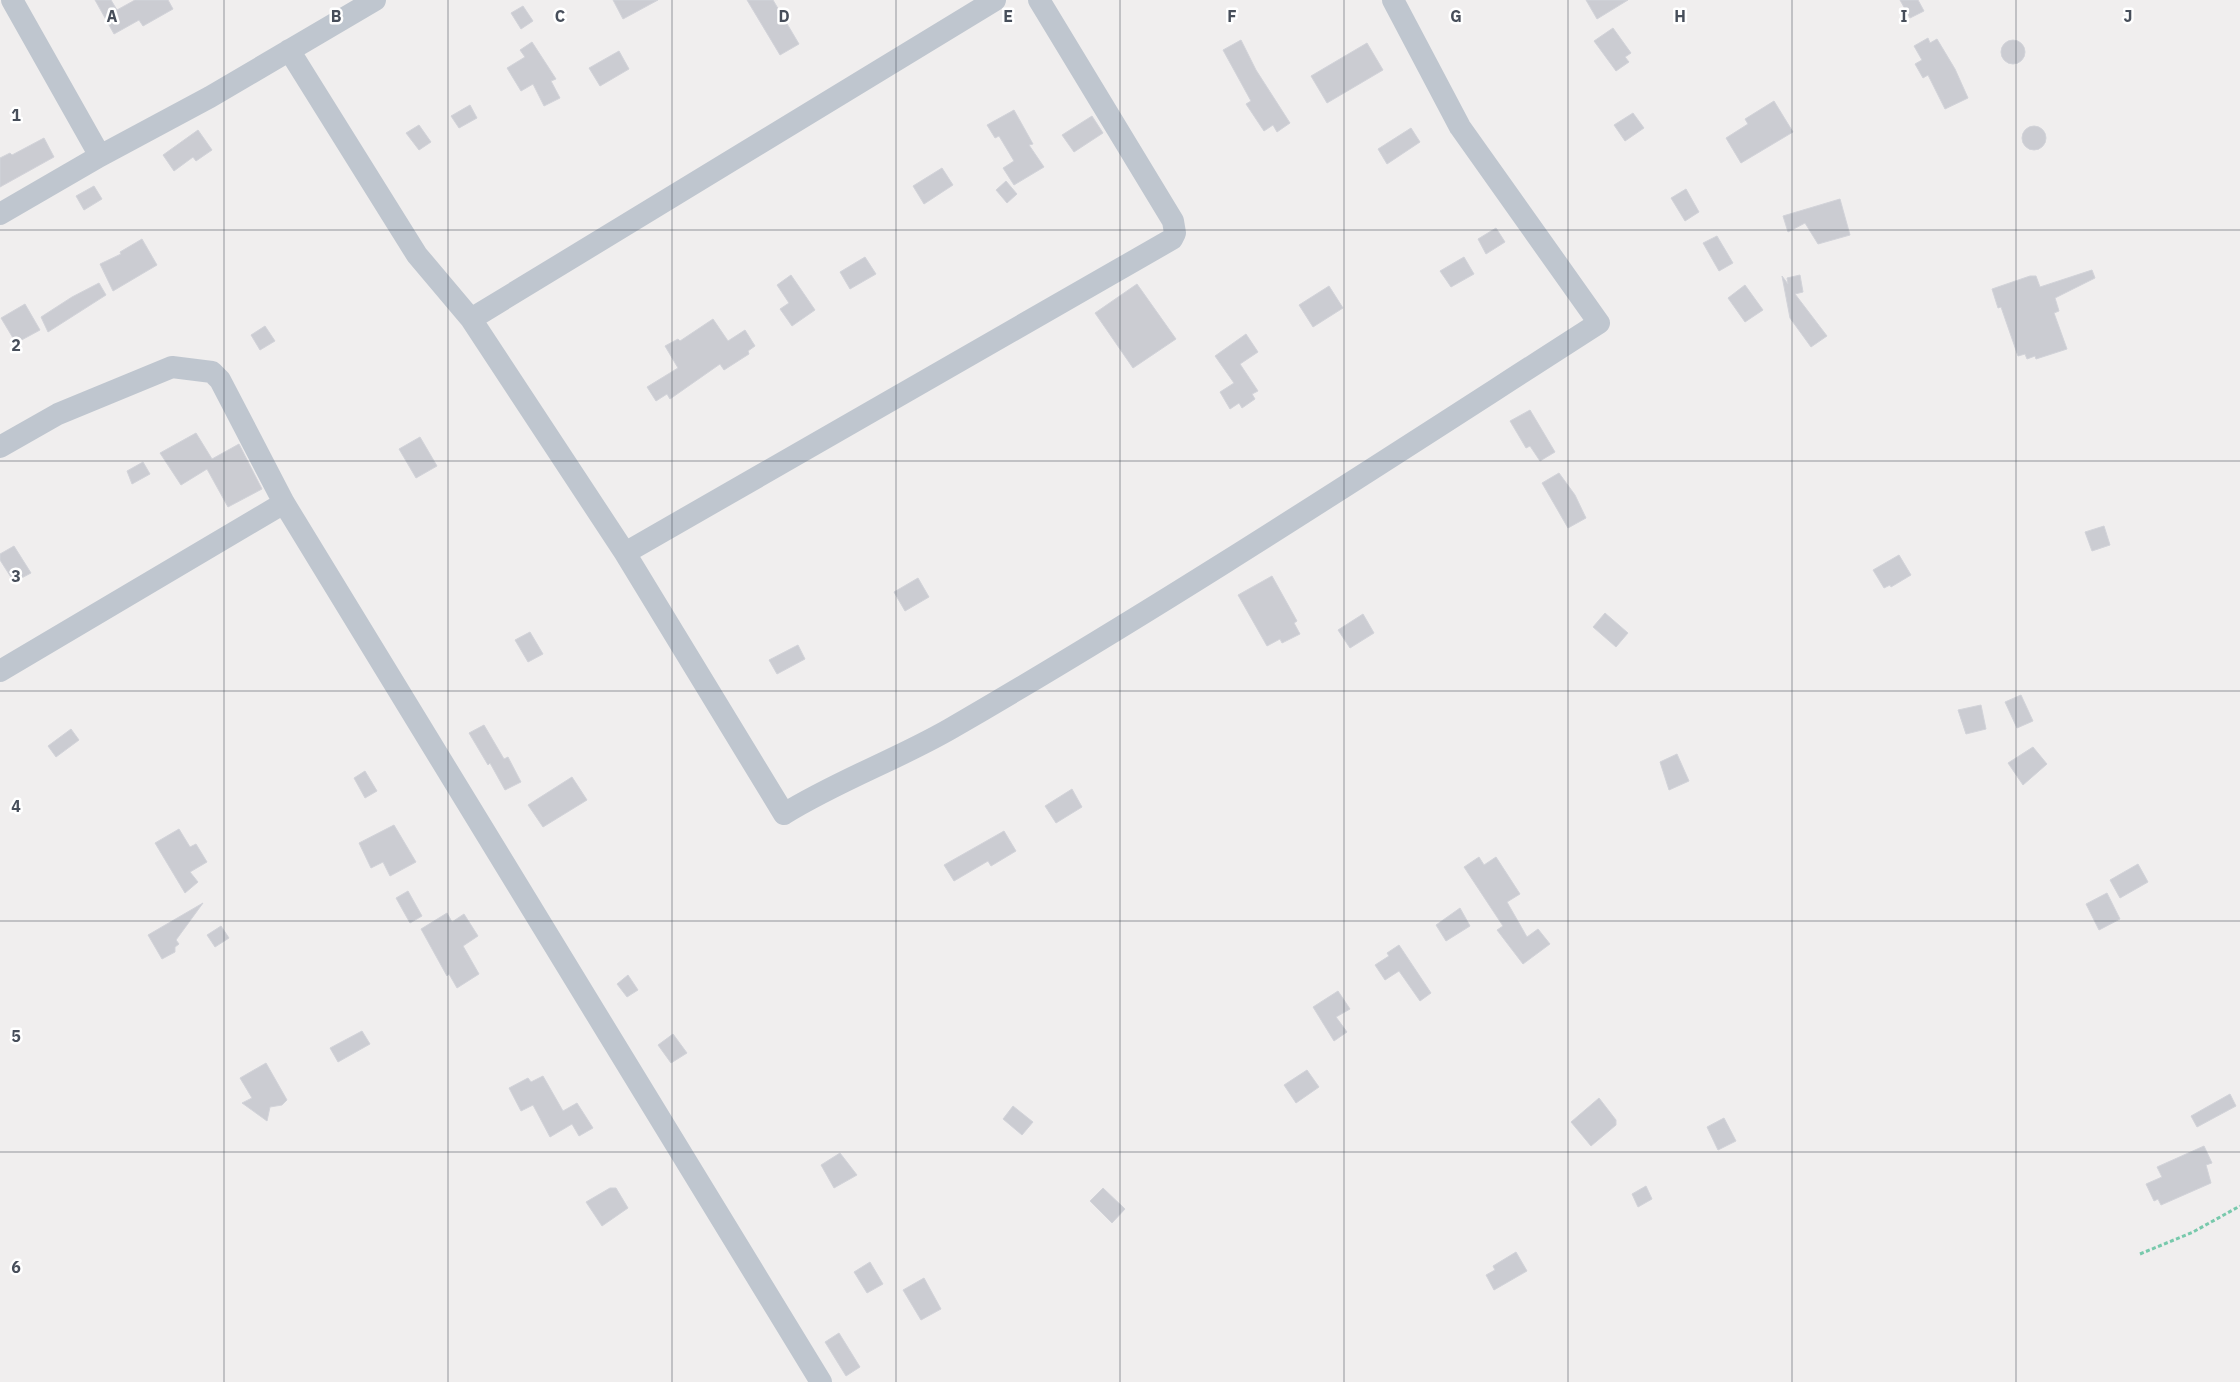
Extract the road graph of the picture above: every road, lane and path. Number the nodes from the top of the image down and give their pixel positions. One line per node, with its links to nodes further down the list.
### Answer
1 (12, 0): 7 (street)
2 (375, 0): 6 (street)
3 (995, 0): 9 (street)
4 (1040, 0): 12 (street)
5 (1393, 0): 12 (street)
6 (289, 50): 7 (street); 9 (street)
7 (100, 156): 8 (street)
8 (0, 214)
9 (471, 319): 12 (street)
10 (0, 447): 11 (street)
11 (284, 503): 13 (street); 16 (street)
12 (625, 553)
13 (0, 671)
14 (2240, 1206): 15 (path)
15 (2140, 1254)
16 (821, 1382)

